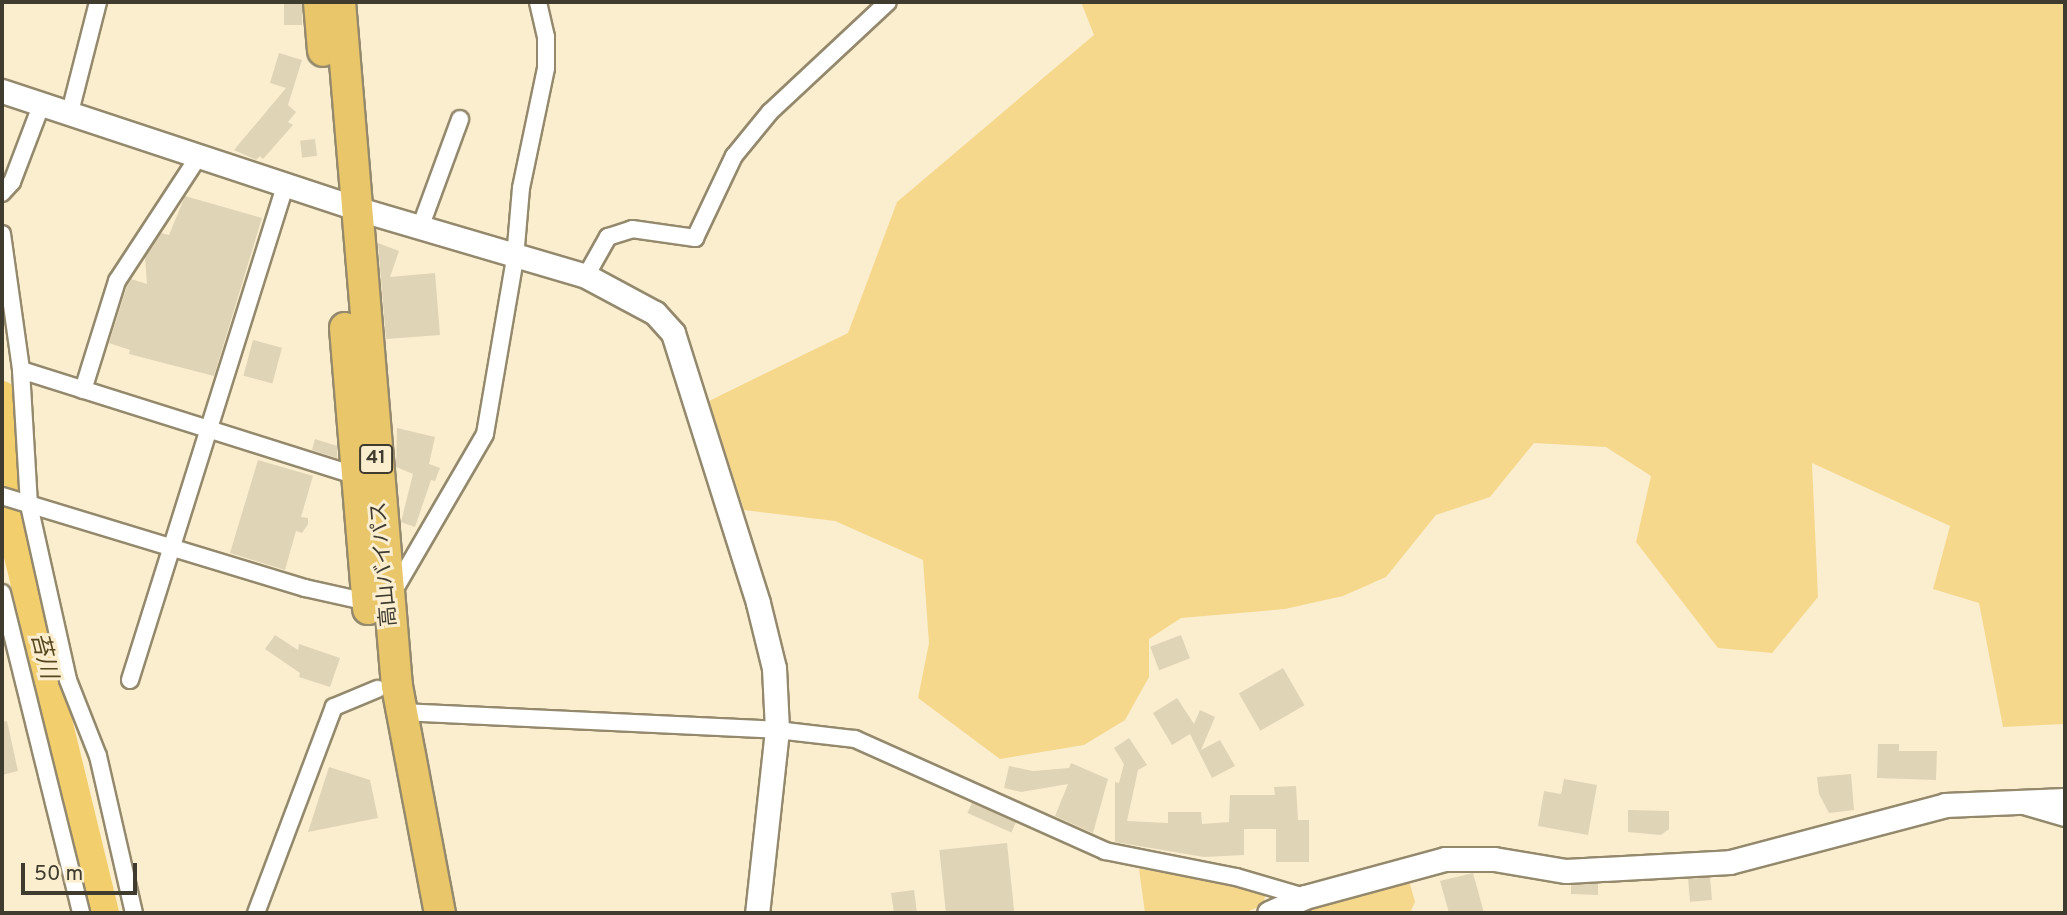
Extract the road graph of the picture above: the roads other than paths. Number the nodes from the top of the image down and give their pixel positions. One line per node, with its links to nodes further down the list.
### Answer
1 (98, 2): 8 (street)
2 (319, 2): 13 (highway, 高山バイパス / 41)
3 (340, 2): 13 (highway, 高山バイパス / 41)
4 (538, 2): 16 (street)
5 (888, 2): 17 (street)
6 (2, 91): 7 (street)
7 (42, 103): 8 (street); 12 (street)
8 (69, 112): 10 (street)
9 (460, 119): 14 (street)
10 (200, 154): 11 (street); 19 (street)
11 (286, 183): 13 (street); 20 (street)
12 (2, 193)
13 (346, 204): 14 (street); 21 (highway, 高山バイパス / 41); 26 (highway, 高山バイパス / 41)
14 (420, 228): 16 (street)
15 (2, 234): 18 (street)
16 (515, 258): 17 (street); 26 (street)
17 (586, 276): 30 (street)
18 (21, 370): 19 (street); 23 (street)
19 (83, 390): 20 (street)
20 (207, 429): 21 (street); 24 (street)
21 (355, 475): 26 (highway, 高山バイパス / 41)
22 (2, 496): 23 (street)
23 (26, 504): 24 (street); 36 (street)
24 (171, 549): 26 (street); 27 (street)
25 (2, 593): 35 (street)
26 (377, 601): 28 (highway, 高山バイパス / 41); 29 (highway, 高山バイパス / 41)
27 (130, 680)
28 (377, 689): 37 (street); 38 (highway, 高山バイパス / 41)
29 (401, 712): 30 (street); 39 (highway, 高山バイパス / 41)
30 (777, 730): 34 (street); 40 (street)
31 (2065, 800): 32 (street)
32 (2008, 802): 33 (street); 34 (street)
33 (2065, 818)
34 (1304, 897): 41 (street)
35 (81, 913)
36 (134, 913)
37 (256, 913)
38 (419, 913)
39 (440, 913)
40 (757, 913)
41 (1269, 913)

